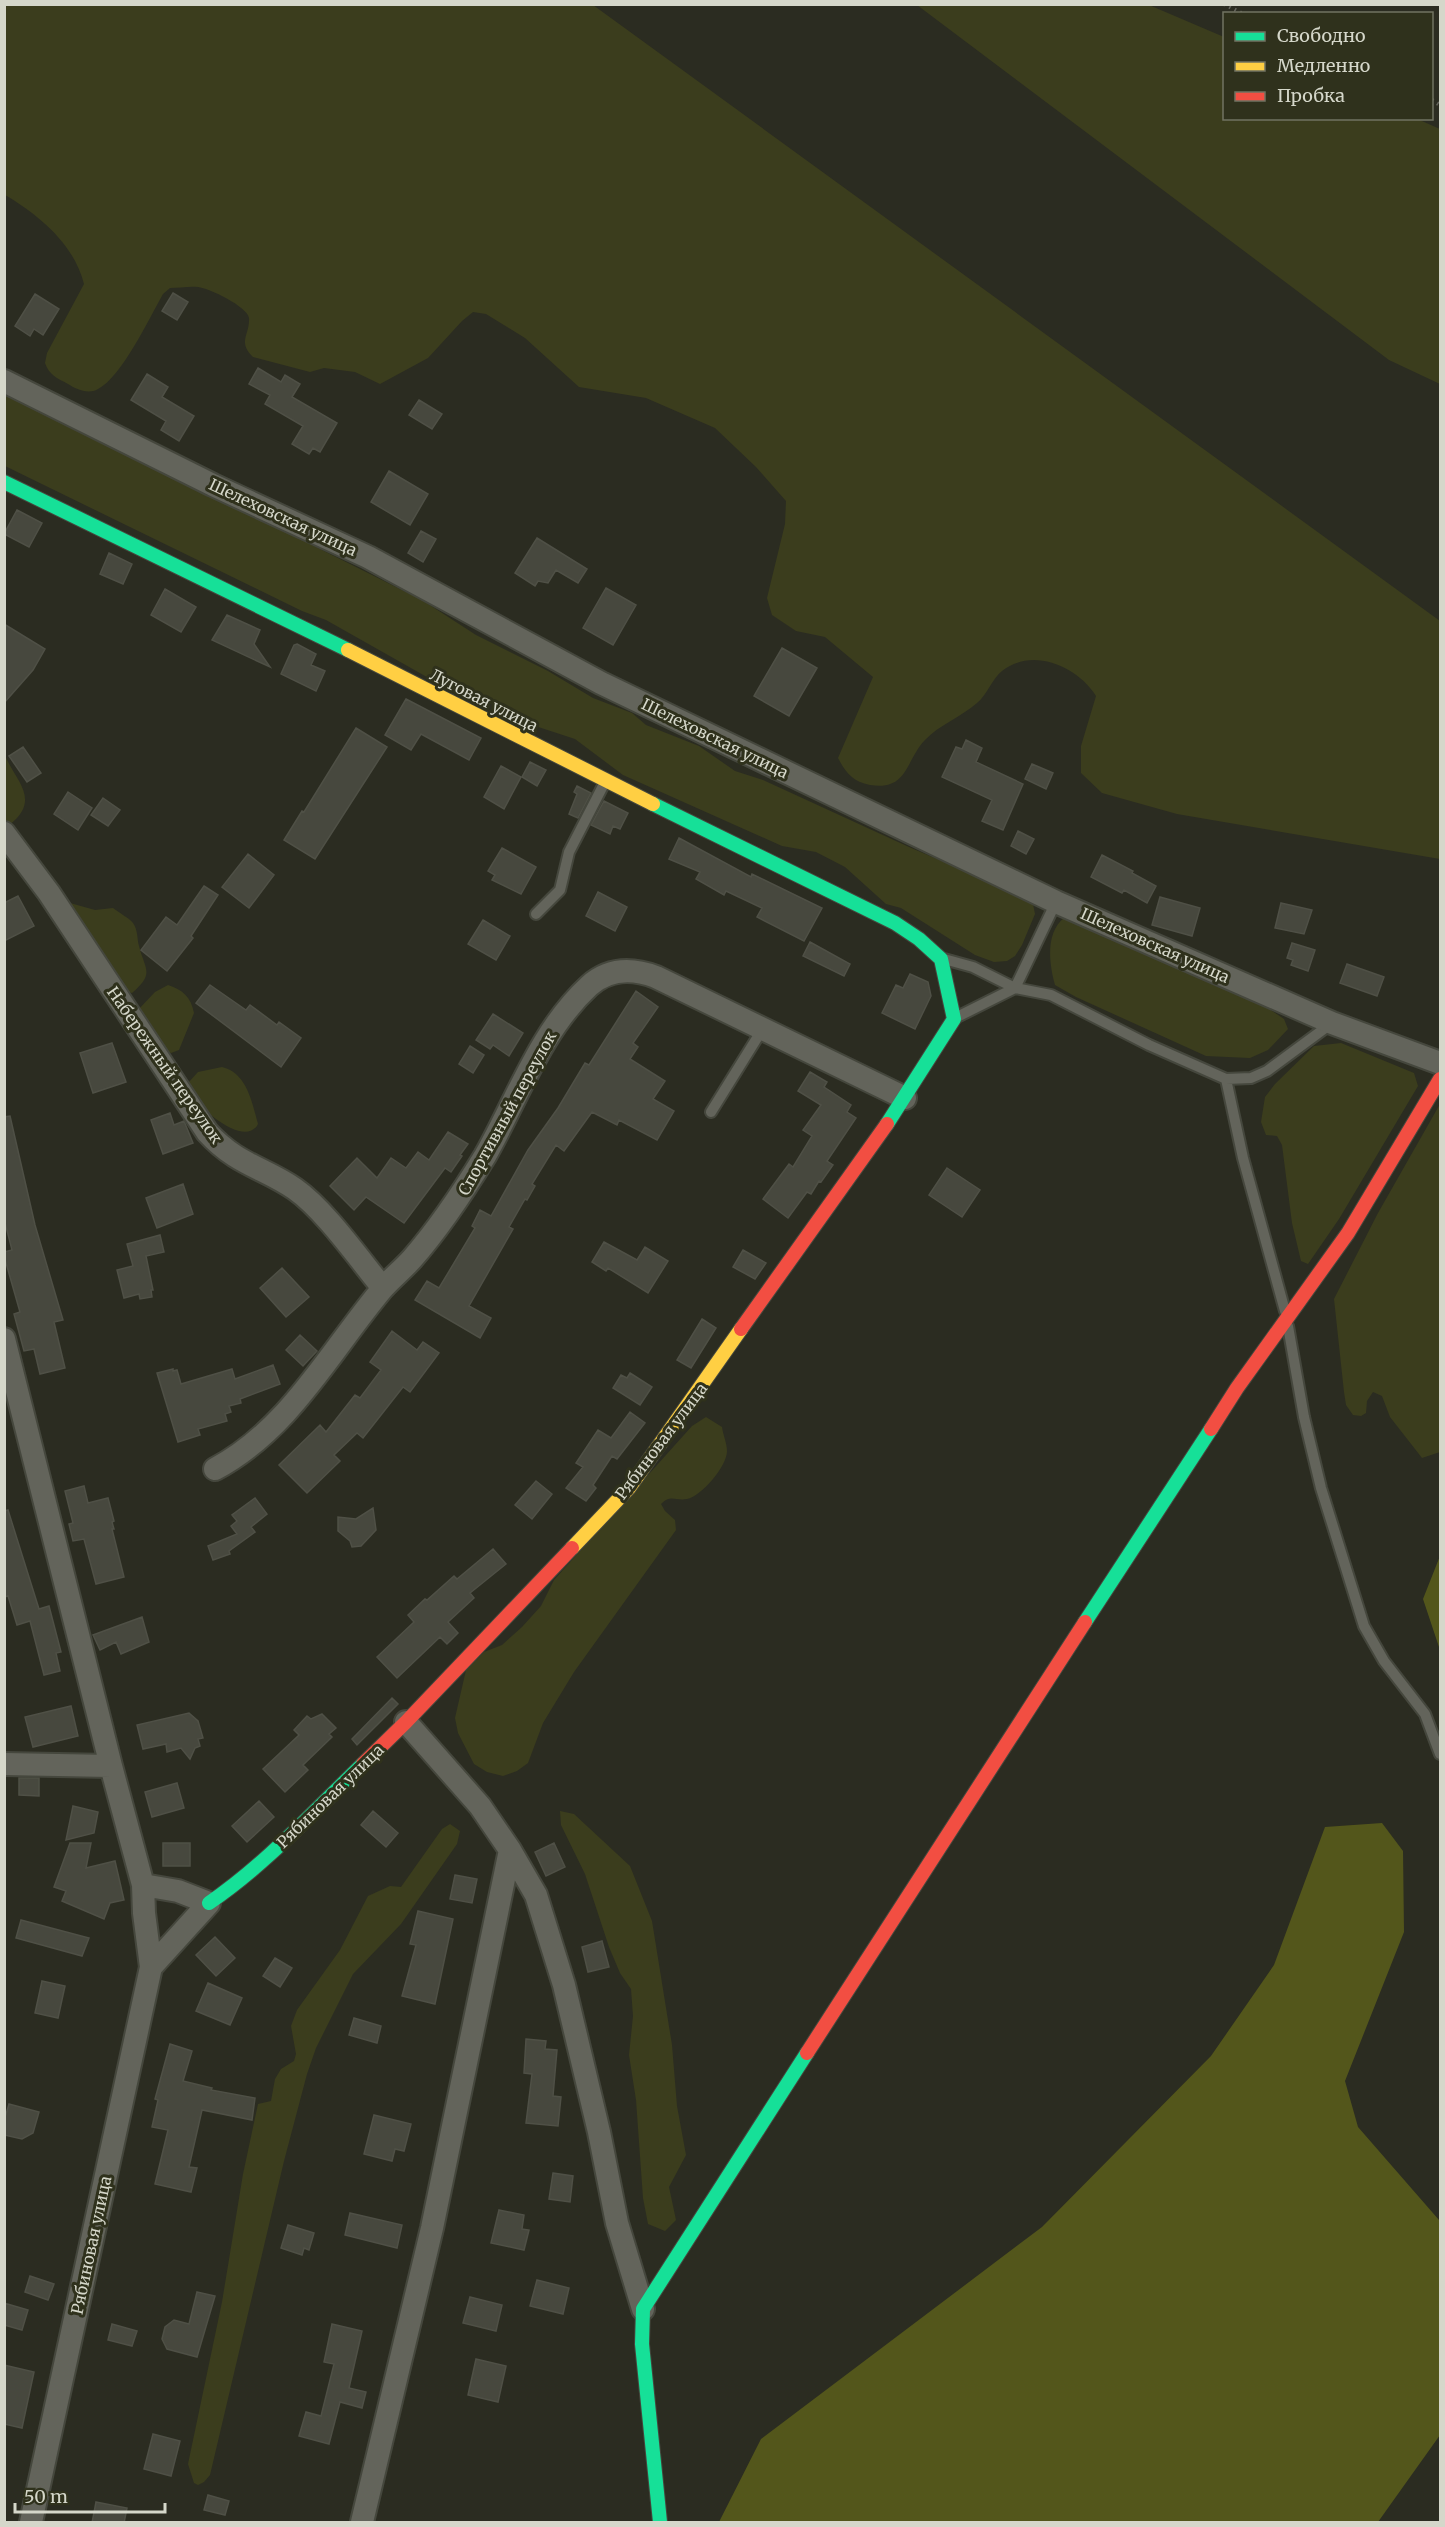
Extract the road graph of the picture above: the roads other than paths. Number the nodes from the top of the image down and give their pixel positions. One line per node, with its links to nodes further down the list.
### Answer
1 (4, 381): 5 (street, Шелеховская улица)
2 (4, 482): 3 (street, Луговая улица)
3 (605, 780): 6 (lane); 7 (street, Луговая улица)
4 (4, 833): 17 (street, Набережный переулок)
5 (1056, 902): 8 (lane); 10 (street, Шелеховская улица)
6 (536, 914)
7 (941, 958): 8 (lane); 9 (street)
8 (1015, 988): 9 (lane); 13 (lane)
9 (954, 1019): 15 (street, Рябиновая улица)
10 (1332, 1023): 12 (street, Шелеховская улица); 13 (lane)
11 (762, 1030): 15 (street, Спортивный переулок); 16 (lane); 17 (street, Спортивный переулок)
12 (1440, 1063)
13 (1226, 1079): 18 (lane)
14 (1440, 1079): 18 (street)
15 (905, 1098): 21 (street, Рябиновая улица)
16 (711, 1112)
17 (383, 1288): 20 (street, Спортивный переулок)
18 (1287, 1319): 22 (lane); 29 (street)
19 (4, 1339): 24 (street)
20 (215, 1469)
21 (406, 1722): 25 (street); 27 (street, Рябиновая улица)
22 (1440, 1754)
23 (4, 1764): 24 (street)
24 (111, 1766): 26 (street)
25 (510, 1850): 29 (street); 31 (street)
26 (143, 1885): 27 (street); 28 (street)
27 (209, 1903): 28 (street)
28 (151, 1966): 30 (street, Рябиновая улица)
29 (643, 2309): 32 (street)
30 (31, 2523)
31 (362, 2523)
32 (660, 2523)

